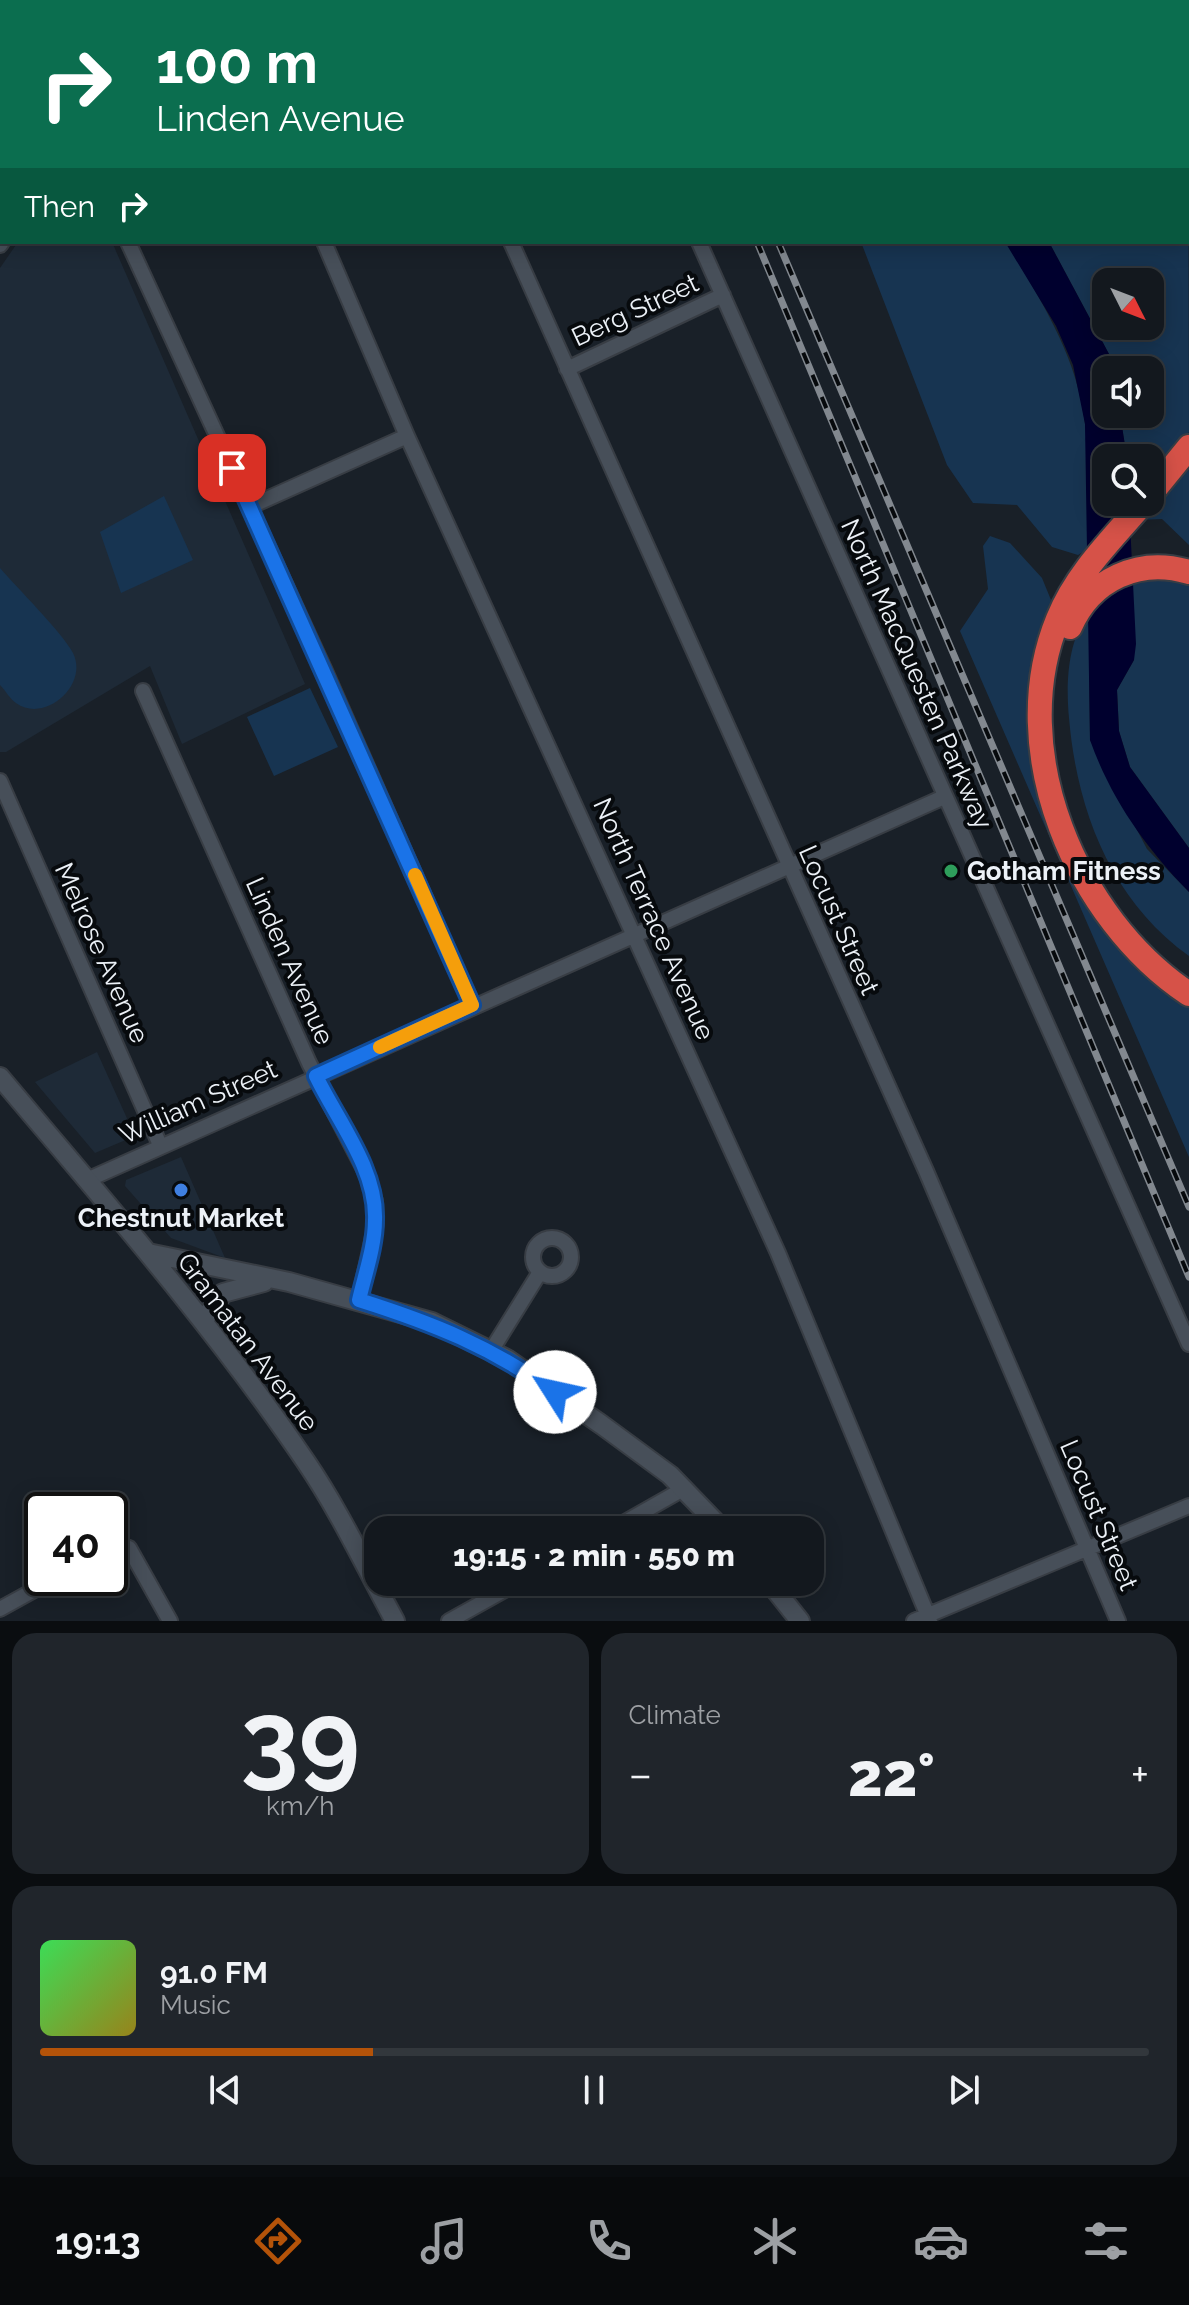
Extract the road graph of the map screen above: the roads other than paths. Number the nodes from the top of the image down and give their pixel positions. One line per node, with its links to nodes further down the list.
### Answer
1 (129, 244): 10 (street)
2 (325, 244): 7 (street, North Terrace Avenue)
3 (512, 244): 6 (street, Locust Street)
4 (700, 244): 5 (street, North MacQuesten Parkway)
5 (723, 295): 6 (street, Berg Street); 15 (street, North MacQuesten Parkway)
6 (567, 369): 16 (street, Locust Street)
7 (407, 436): 10 (street); 17 (street, North Terrace Avenue)
8 (1189, 447): 9 (highway)
9 (1164, 478)
10 (249, 507): 20 (street)
11 (1132, 516): 19 (highway)
12 (1189, 572): 18 (highway)
13 (143, 691): 21 (street, Linden Avenue)
14 (0, 781): 23 (street, Melrose Avenue)
15 (944, 797): 16 (street, William Street); 30 (street, North MacQuesten Parkway)
16 (788, 866): 17 (street, William Street); 37 (street, Locust Street)
17 (634, 934): 20 (street, William Street); 42 (street, North Terrace Avenue)
18 (1189, 976)
19 (1189, 994)
20 (472, 1005): 21 (street, William Street)
21 (316, 1076): 23 (street, William Street); 28 (street, Linden Avenue)
22 (0, 1077): 24 (main road, Gramatan Avenue)
23 (160, 1145): 24 (street, William Street)
24 (87, 1180): 25 (main road, Gramatan Avenue)
25 (148, 1253): 27 (main road); 29 (main road, Gramatan Avenue)
26 (540, 1272): 31 (street)
27 (271, 1280): 28 (main road); 29 (main road)
28 (359, 1300): 31 (main road)
29 (203, 1321): 44 (main road, Gramatan Avenue)
30 (1189, 1344)
31 (491, 1351): 32 (main road)
32 (685, 1488): 34 (street); 35 (main road)
33 (1189, 1506): 37 (street)
34 (636, 1516)
35 (710, 1516)
36 (128, 1548): 43 (street)
37 (1087, 1548): 42 (street); 47 (street, Locust Street)
38 (24, 1596): 41 (street)
39 (494, 1596): 45 (street)
40 (780, 1596): 46 (main road)
41 (0, 1609)
42 (924, 1619)
43 (170, 1621)
44 (395, 1621)
45 (449, 1621)
46 (800, 1621)
47 (1118, 1621)

